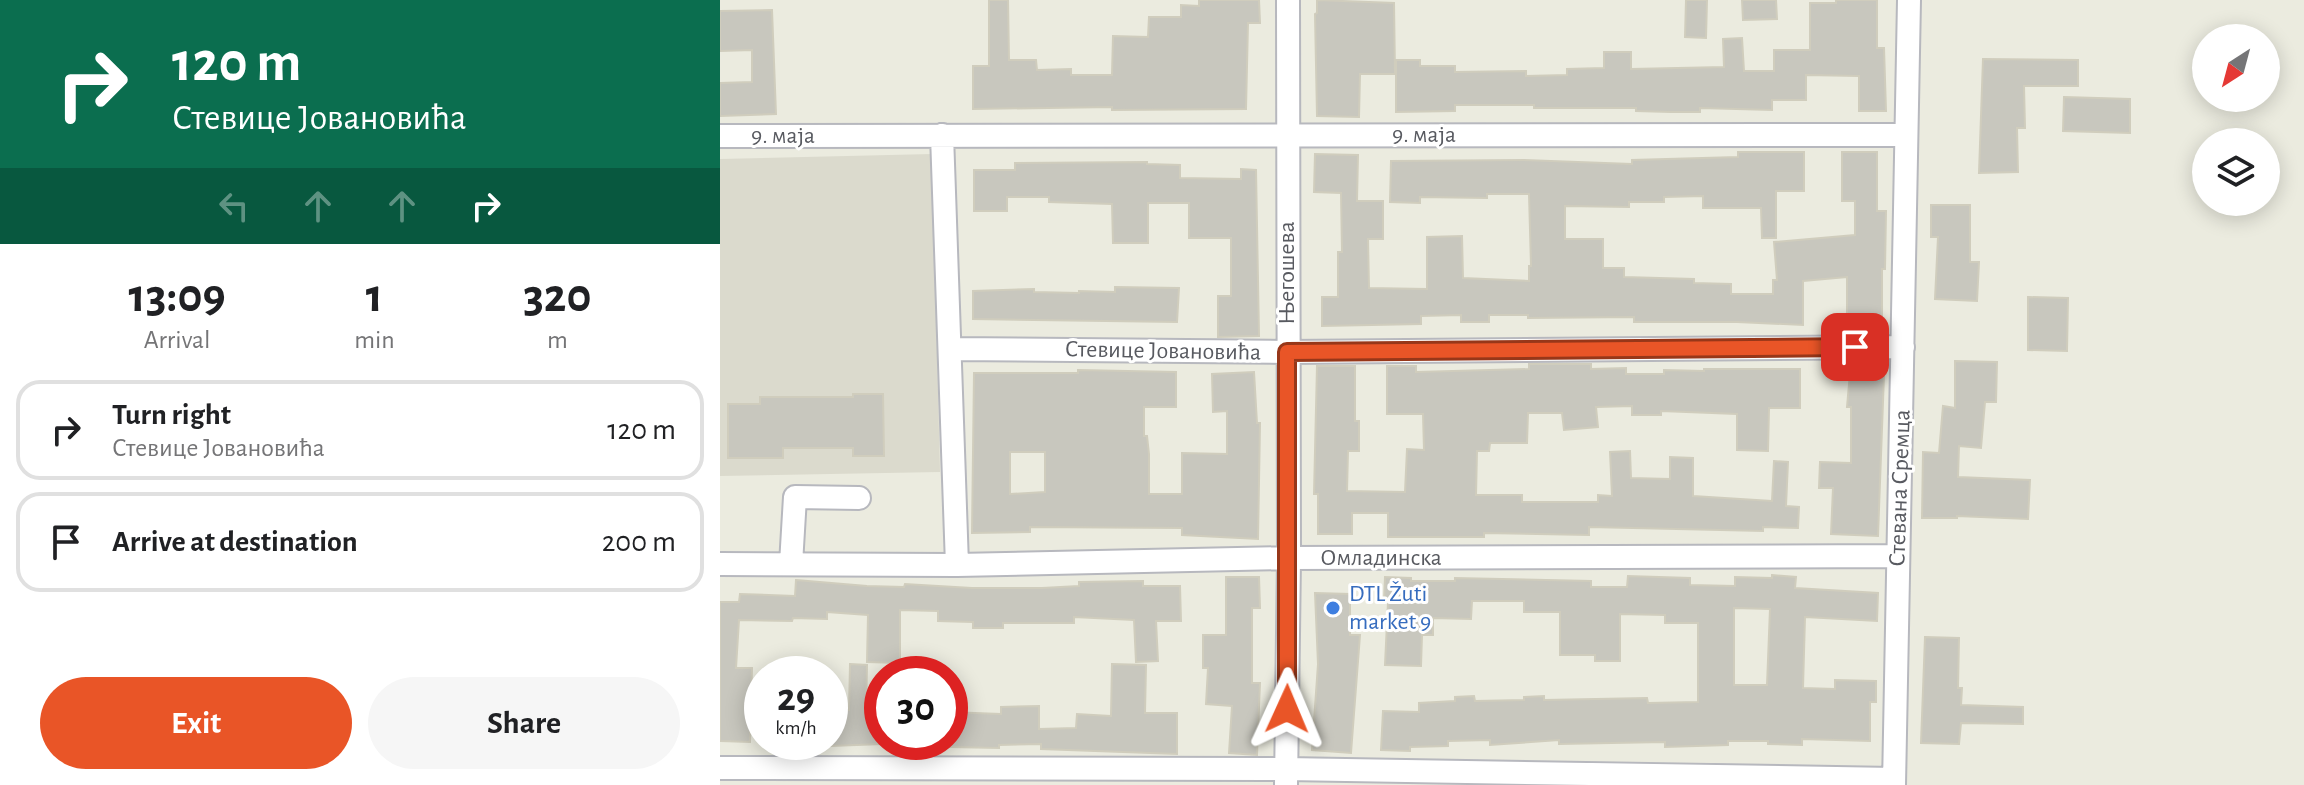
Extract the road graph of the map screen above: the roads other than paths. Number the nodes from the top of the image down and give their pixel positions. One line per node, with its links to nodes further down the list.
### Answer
1 (1288, 0): 4 (street, Његошева)
2 (1909, 0): 5 (street, Стевана Сремца)
3 (942, 135): 4 (street, 9. маја); 6 (street, 9. маја); 8 (street)
4 (1288, 135): 5 (street, 9. маја); 9 (street, Његошева)
5 (1906, 135): 7 (street, Стевана Сремца)
6 (720, 136)
7 (1903, 347): 9 (street, Стевице Јовановића); 11 (street, Стевана Сремца)
8 (951, 349): 9 (street, Стевице Јовановића); 15 (street)
9 (1287, 352): 12 (street, Његошева)
10 (859, 498): 14 (street)
11 (1898, 556): 12 (street, Омладинска); 18 (street, Стевана Сремца)
12 (1289, 558): 15 (street, Омладинска); 17 (street, Његошева)
13 (720, 564): 14 (street, Омладинска)
14 (791, 564): 15 (street, Омладинска)
15 (957, 565)
16 (720, 768): 17 (street)
17 (1286, 777): 18 (street)
18 (1894, 782)

